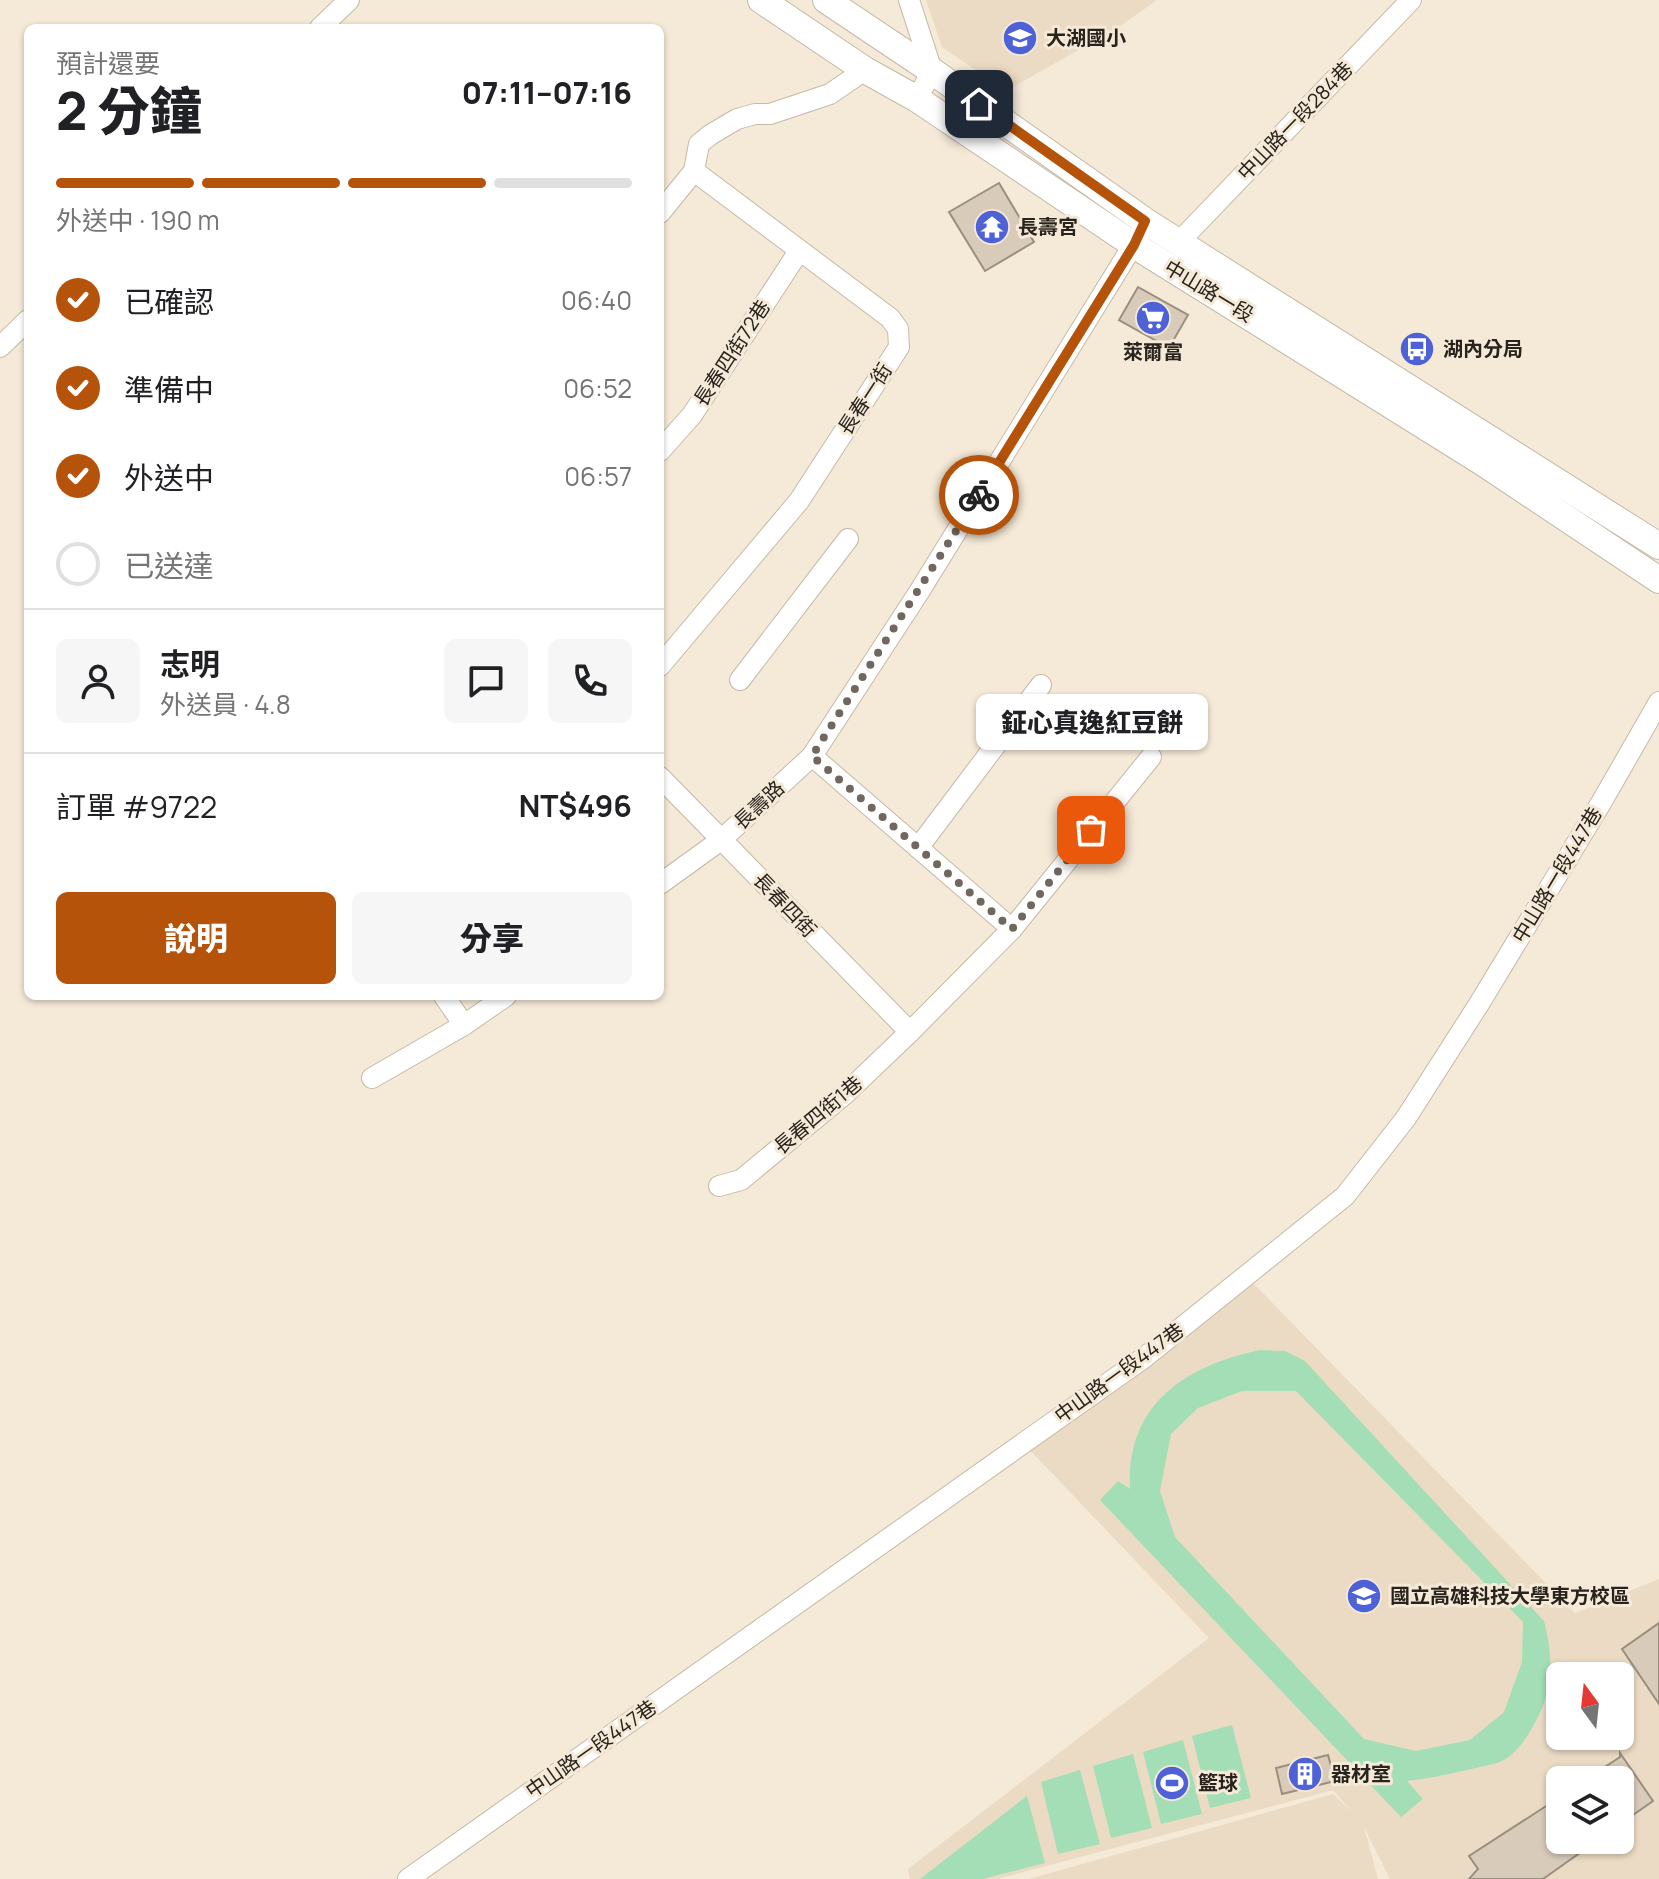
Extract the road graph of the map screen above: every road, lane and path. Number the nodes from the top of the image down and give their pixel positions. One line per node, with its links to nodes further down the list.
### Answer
1 (349, 0): 6 (street)
2 (761, 0): 7 (main road, 中山路一段)
3 (826, 0): 8 (main road, 中山路一段)
4 (909, 0): 8 (street)
5 (1411, 0): 13 (street, 中山路一段284巷)
6 (324, 24)
7 (865, 70): 9 (main road, 中山路一段); 10 (street)
8 (932, 71): 9 (street); 12 (main road, 中山路一段)
9 (917, 99): 14 (main road, 中山路一段)
10 (694, 171): 11 (street); 15 (street, 長春一街)
11 (664, 208)
12 (1145, 221): 13 (main road, 中山路一段); 14 (street, 長壽路)
13 (1179, 242): 20 (main road, 中山路一段)
14 (1134, 245): 21 (main road, 中山路一段); 26 (street, 長壽路)
15 (799, 251): 18 (street, 長春四街72巷); 22 (street, 長春一街)
16 (24, 324): 17 (street)
17 (0, 347)
18 (664, 446)
19 (848, 539): 23 (street)
20 (1659, 546)
21 (1659, 580)
22 (664, 661)
23 (740, 680)
24 (1041, 685): 30 (street)
25 (1659, 702): 39 (street, 中山路一段447巷)
26 (812, 756): 29 (street, 長壽路); 30 (street)
27 (1151, 757): 32 (street, 長春四街1巷)
28 (664, 781): 29 (street, 長春四街)
29 (721, 840): 31 (street, 長壽路); 36 (street, 長春四街)
30 (918, 848): 32 (street)
31 (664, 881)
32 (1012, 929): 36 (street, 長春四街1巷)
33 (447, 1000): 35 (street)
34 (500, 1000): 35 (street)
35 (464, 1025): 37 (street)
36 (910, 1032): 38 (street, 長春四街1巷)
37 (372, 1078)
38 (719, 1186)
39 (408, 1879)

